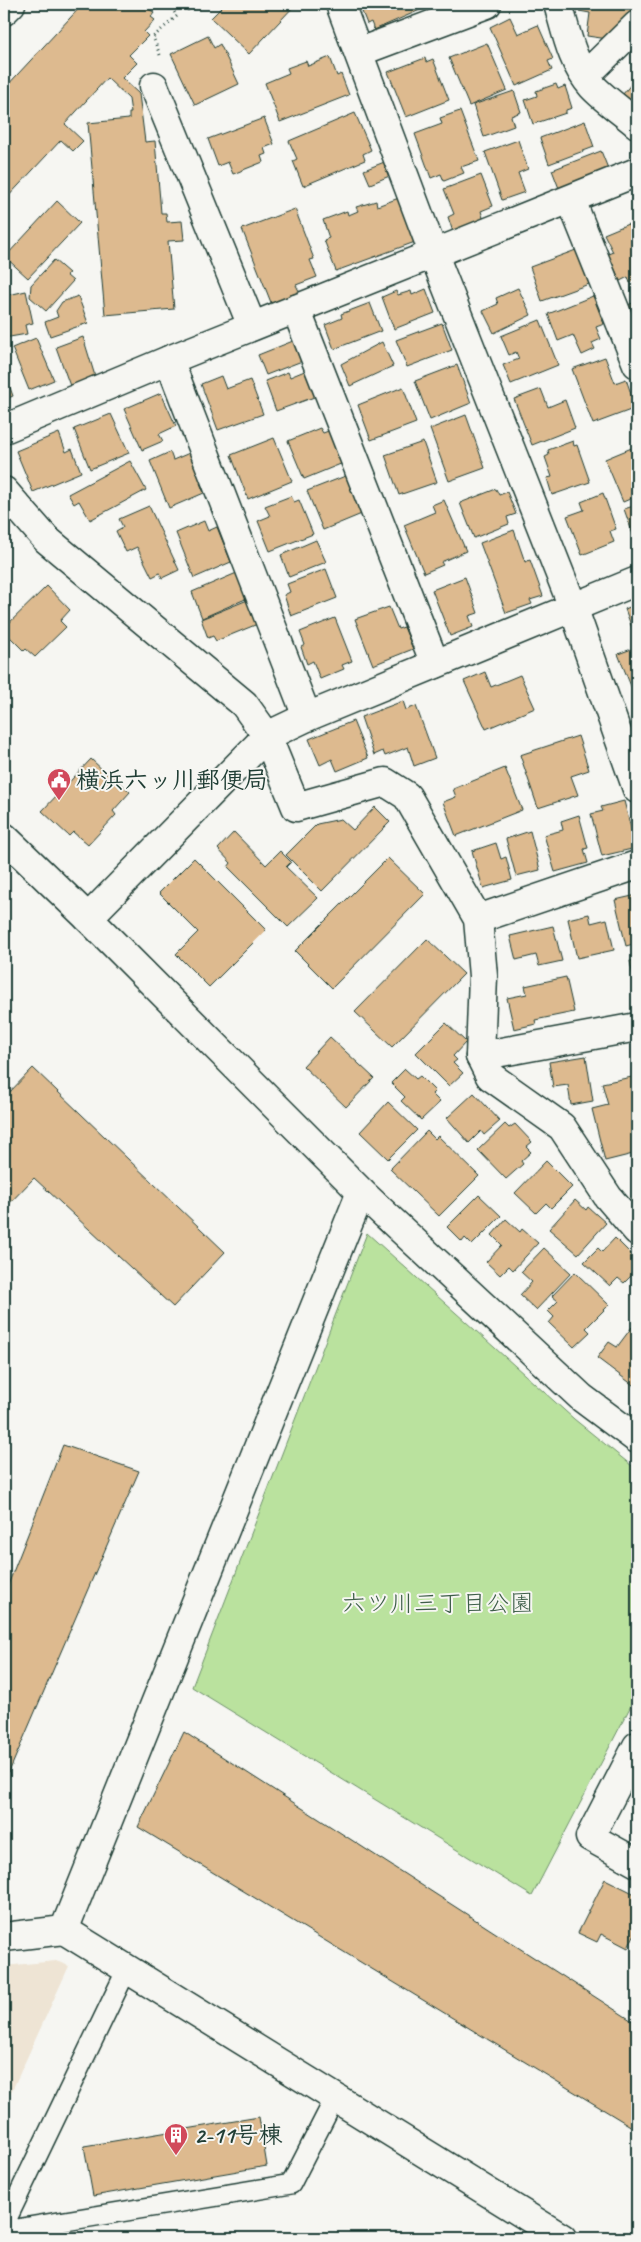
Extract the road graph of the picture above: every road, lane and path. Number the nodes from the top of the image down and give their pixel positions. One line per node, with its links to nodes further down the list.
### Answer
1 (10, 4): 6 (street)
2 (169, 4): 10 (path)
3 (340, 4): 8 (street)
4 (487, 4): 8 (street)
5 (558, 4): 9 (street)
6 (4, 11)
7 (637, 25): 9 (street)
8 (359, 52): 14 (street)
9 (585, 76): 11 (street)
10 (154, 86): 16 (street)
11 (637, 124)
12 (637, 172): 13 (street)
13 (570, 200): 14 (street); 18 (street)
14 (434, 255): 15 (street); 22 (street)
15 (296, 309): 16 (street); 23 (street)
16 (252, 326): 17 (street)
17 (169, 360): 19 (street); 24 (street)
18 (637, 364)
19 (4, 429)
20 (4, 491): 25 (street)
21 (637, 581): 22 (street)
22 (573, 608): 23 (street); 26 (street)
23 (435, 664): 24 (street)
24 (307, 717): 25 (street)
25 (267, 736): 29 (street); 30 (street)
26 (637, 789)
27 (4, 837): 29 (street)
28 (637, 865): 30 (street)
29 (88, 918): 33 (street)
30 (478, 918): 32 (street)
31 (637, 1027): 32 (street)
32 (480, 1056): 34 (street)
33 (361, 1192): 35 (street); 38 (street)
34 (637, 1231)
35 (637, 1439)
36 (637, 1746): 37 (street)
37 (637, 1863)
38 (64, 1930): 39 (street); 40 (street)
39 (4, 1936)
40 (127, 1969): 41 (street); 42 (lane)
41 (335, 2098): 43 (lane); 44 (street)
42 (4, 2225)
43 (4, 2231)
44 (533, 2231): 45 (street)
45 (562, 2238)

